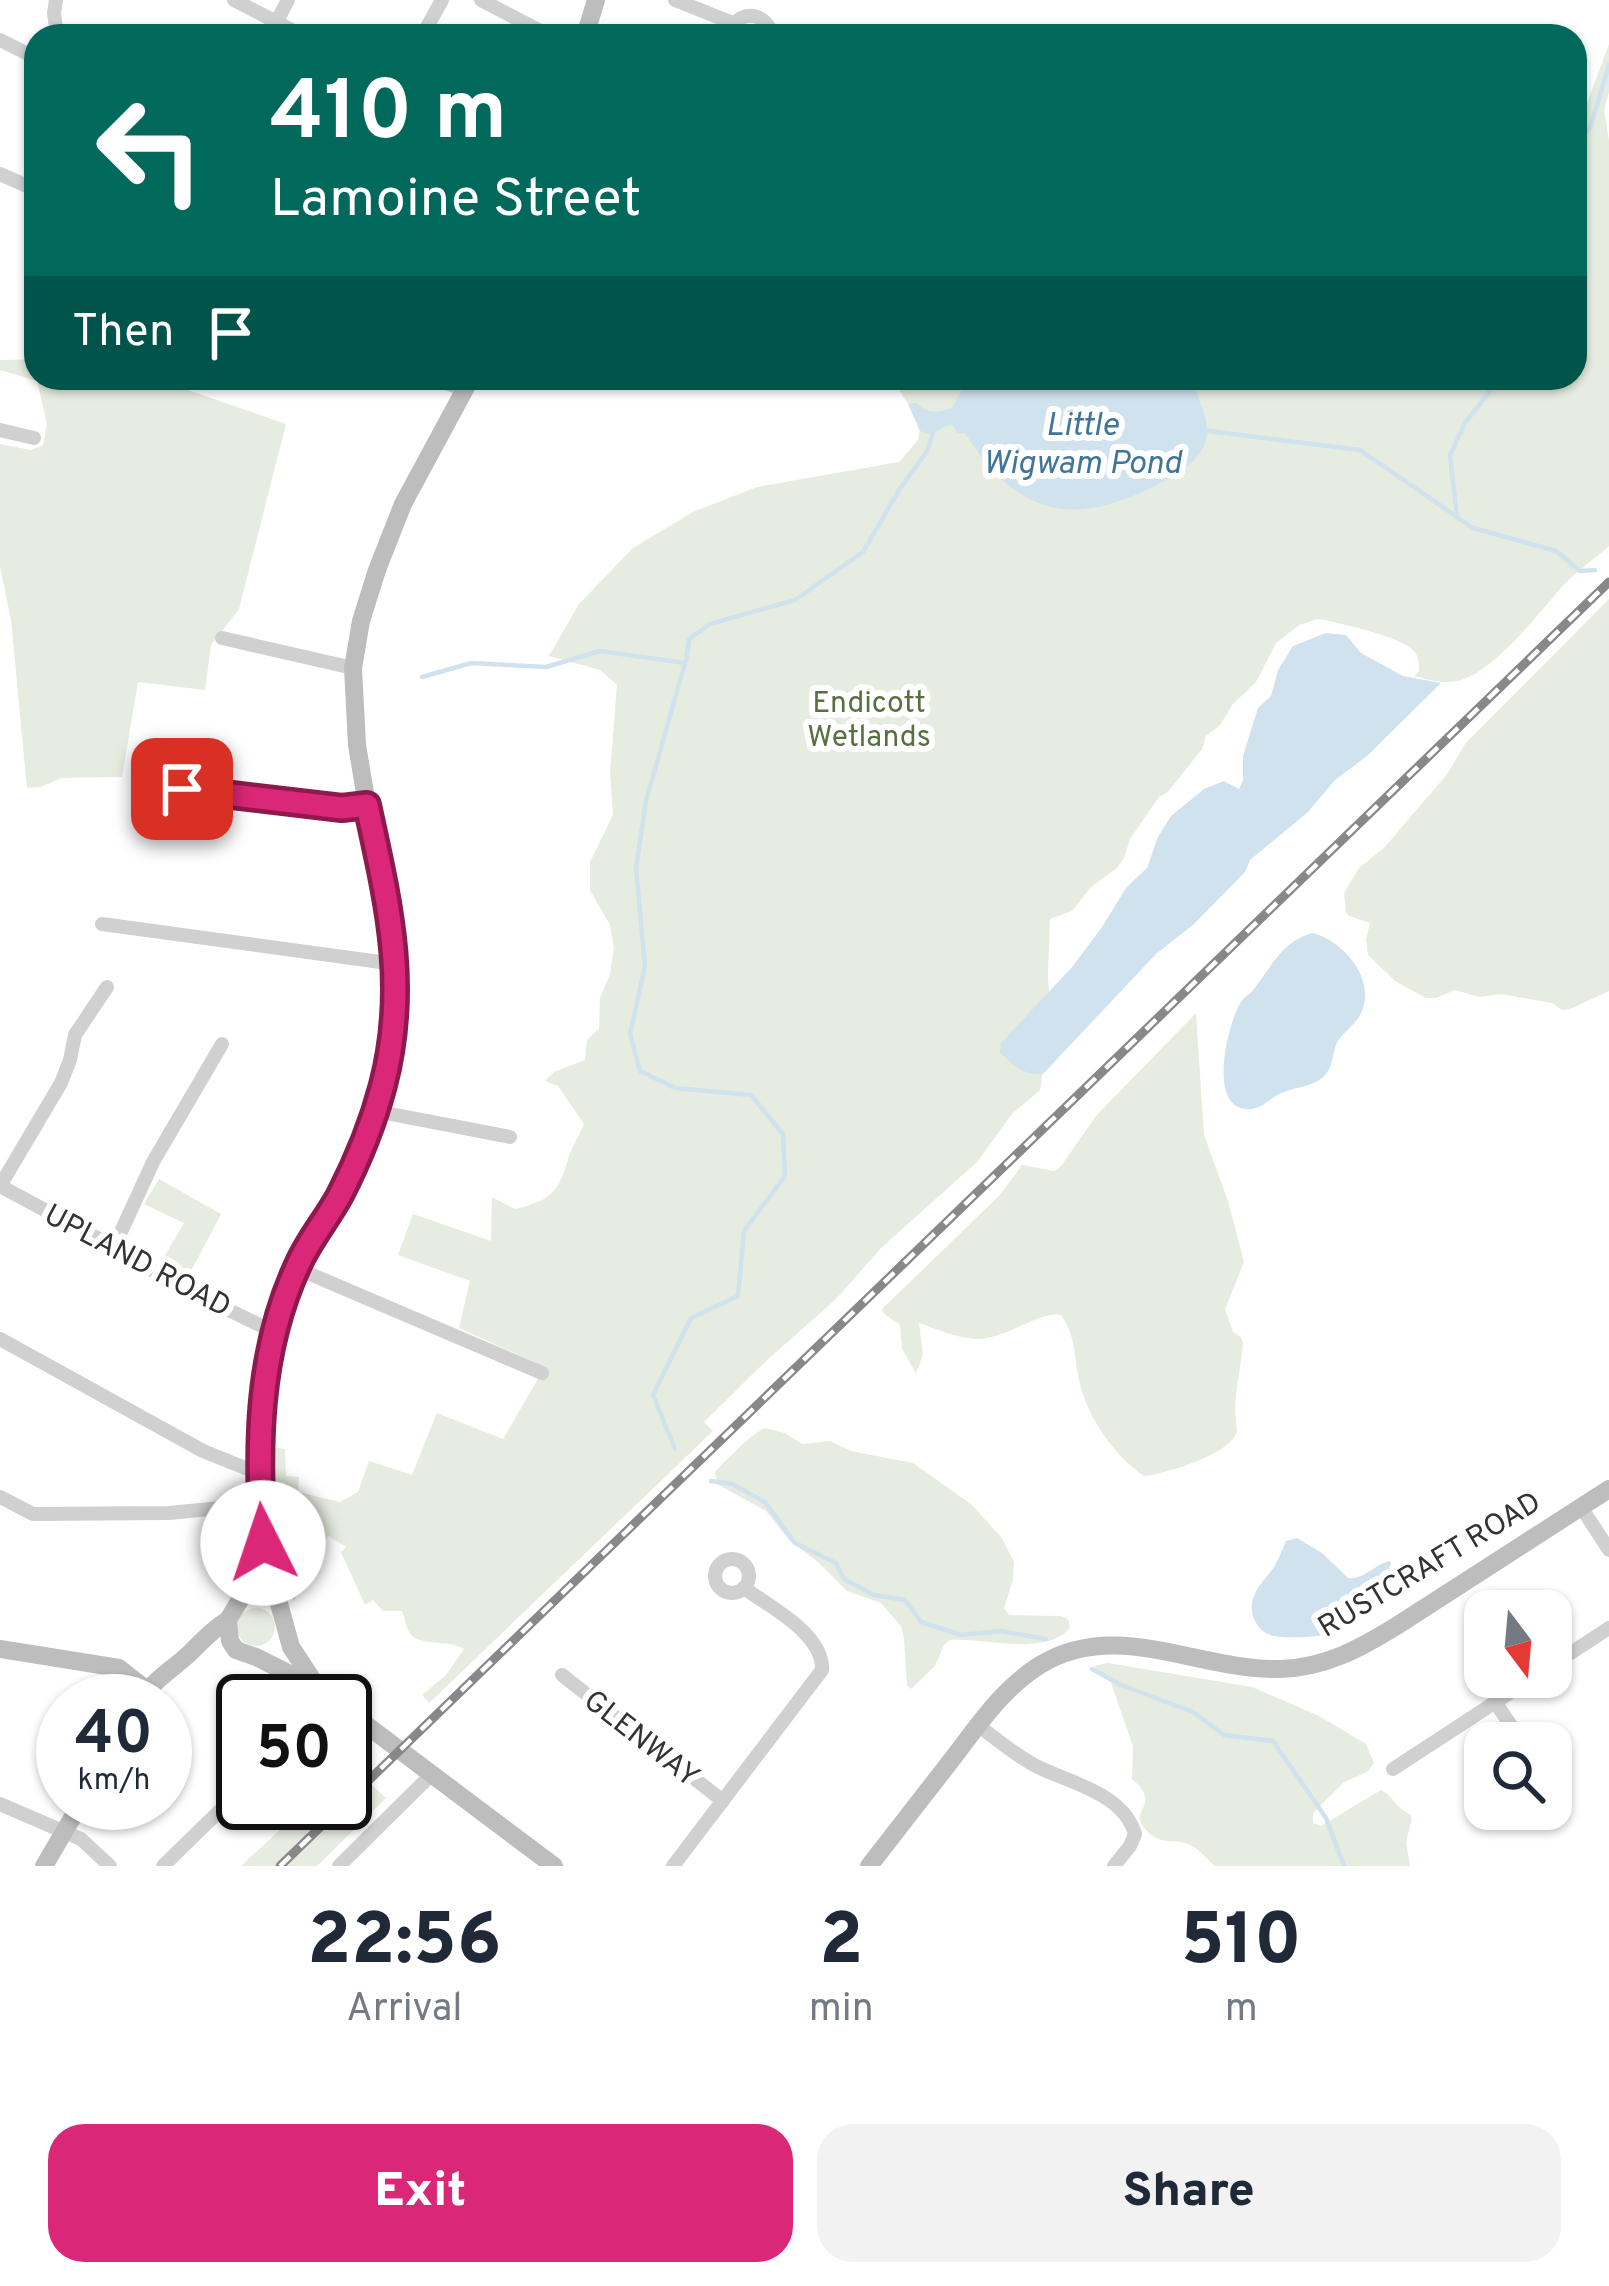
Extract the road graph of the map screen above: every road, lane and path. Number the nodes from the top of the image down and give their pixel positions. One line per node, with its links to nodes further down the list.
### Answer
1 (234, 0): 5 (street)
2 (288, 0): 5 (street)
3 (481, 0): 7 (street)
4 (675, 0): 8 (street)
5 (277, 21): 6 (street)
6 (282, 24)
7 (527, 24)
8 (721, 24)
9 (736, 24): 10 (street)
10 (767, 24)
11 (465, 390): 15 (main road)
12 (0, 430): 13 (street)
13 (34, 438)
14 (222, 638): 15 (street)
15 (353, 668): 17 (main road)
16 (145, 785): 17 (street)
17 (367, 805): 19 (main road)
18 (102, 924): 19 (street)
19 (394, 964): 22 (main road)
20 (107, 987): 24 (street)
21 (222, 1044): 25 (street)
22 (375, 1111): 23 (street); 26 (main road)
23 (510, 1137)
24 (0, 1186): 25 (street, UPLAND ROAD)
25 (114, 1247): 27 (street, UPLAND ROAD)
26 (296, 1268): 27 (main road); 29 (street)
27 (276, 1333): 30 (main road)
28 (0, 1339): 30 (street)
29 (542, 1372)
30 (258, 1473): 33 (main road)
31 (0, 1497): 33 (street)
32 (1605, 1499): 34 (main road, RUSTCRAFT ROAD)
33 (260, 1504): 35 (main road)
34 (1581, 1507): 36 (street); 55 (main road, RUSTCRAFT ROAD)
35 (264, 1549): 38 (main road); 39 (main road)
36 (1609, 1550)
37 (745, 1588): 59 (street)
38 (281, 1609): 39 (main road); 41 (main road)
39 (233, 1612): 43 (main road); 45 (main road)
40 (1609, 1628): 44 (street)
41 (286, 1631): 46 (main road); 50 (main road)
42 (0, 1648): 47 (main road)
43 (236, 1650): 45 (main road); 46 (main road)
44 (1572, 1652)
45 (190, 1653): 48 (main road)
46 (256, 1657): 49 (main road)
47 (125, 1674)
48 (167, 1674)
49 (286, 1674)
50 (311, 1674)
51 (562, 1675): 59 (street, GLENWAY)
52 (1502, 1698): 53 (street)
53 (1496, 1702): 54 (street); 57 (street)
54 (1509, 1722)
55 (978, 1725): 69 (main road, RUSTCRAFT ROAD); 70 (street)
56 (372, 1730): 58 (main road)
57 (1393, 1769)
58 (431, 1775): 66 (street); 67 (main road)
59 (723, 1802): 68 (street)
60 (0, 1804): 62 (street)
61 (216, 1814): 65 (street)
62 (66, 1831): 63 (main road); 64 (street)
63 (44, 1866)
64 (110, 1866)
65 (163, 1866)
66 (340, 1866)
67 (554, 1866)
68 (673, 1866)
69 (869, 1866)
70 (1114, 1866)

